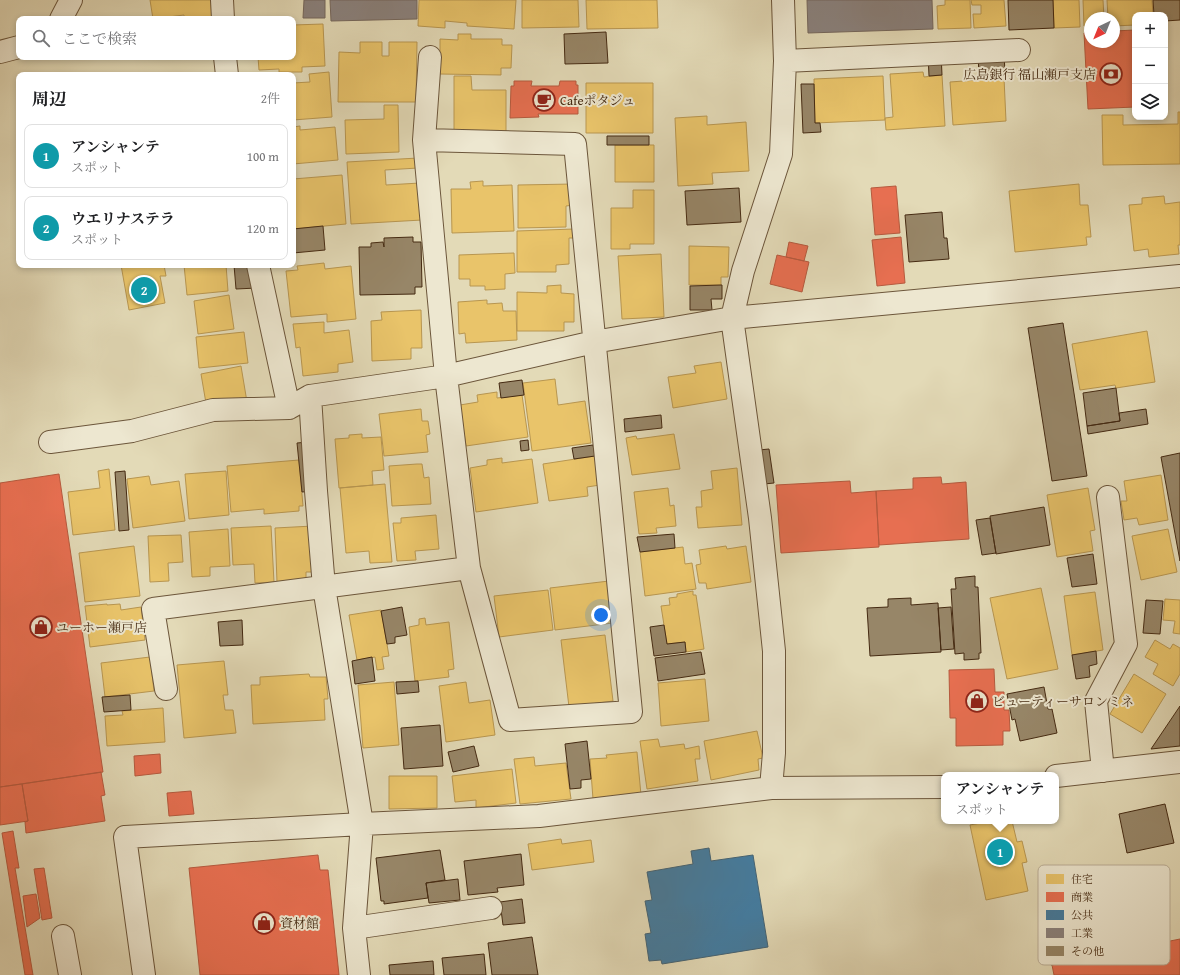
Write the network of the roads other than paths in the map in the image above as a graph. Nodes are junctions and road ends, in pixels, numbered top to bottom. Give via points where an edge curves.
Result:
1 (71, 0) edge
2 (222, 0) edge
3 (783, 0) edge
4 (63, 16) edge
5 (223, 16) edge
6 (16, 48) edge
7 (1019, 50) dead end
8 (0, 52) edge
9 (430, 57) dead end
10 (225, 60) edge
11 (785, 61) junction
12 (227, 72) edge
13 (424, 140) junction
14 (259, 268) edge
15 (1180, 276) edge
16 (732, 318) junction
17 (594, 342) junction
18 (446, 376) junction
19 (310, 396) junction
20 (289, 408) junction
21 (50, 442) dead end
22 (1108, 497) dead end
23 (469, 568) junction
24 (324, 587) junction
25 (166, 689) dead end
26 (1180, 762) edge
27 (1103, 771) junction
28 (1059, 776) edge
29 (941, 787) edge
30 (772, 788) junction
31 (362, 824) junction
32 (491, 908) dead end
33 (354, 928) junction
34 (63, 936) dead end
35 (70, 975) edge
36 (144, 975) edge
37 (359, 975) edge

1 - 4 street
2 - 5 street
3 - 11 street
6 - 8 street
7 - 11 street
9 - 13 street
10 - 12 street
11 - 16 street via 781,154 743,271
13 - 17 street via 575,144
13 - 18 street
14 - 20 street
15 - 16 street
16 - 17 street
16 - 30 street via 760,518 774,651
17 - 18 street
17 - 23 street via 631,712 510,720
18 - 19 street
18 - 23 street
19 - 20 street
19 - 24 street
20 - 21 street via 213,410 132,431
22 - 27 street via 1126,644 1096,701
23 - 24 street
24 - 25 street via 153,609
24 - 31 street
26 - 27 street
27 - 28 street
29 - 30 street
30 - 31 street via 539,816
31 - 33 street
31 - 36 street via 125,837
32 - 33 street
33 - 37 street
34 - 35 street

